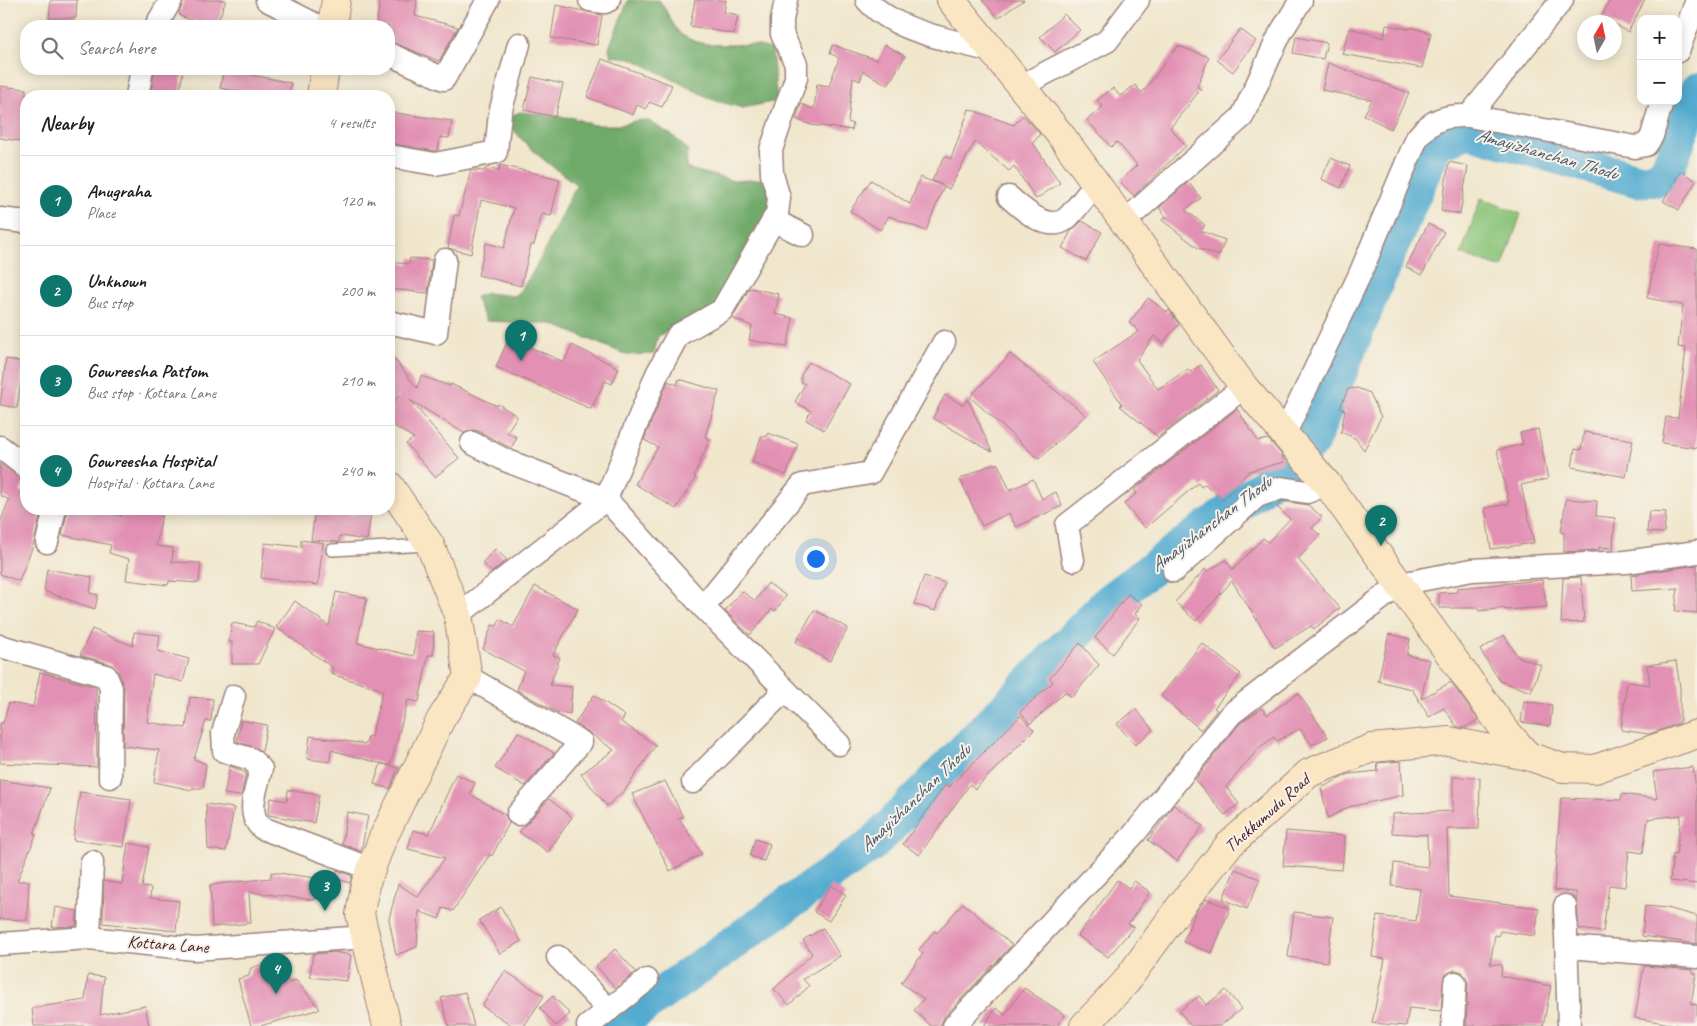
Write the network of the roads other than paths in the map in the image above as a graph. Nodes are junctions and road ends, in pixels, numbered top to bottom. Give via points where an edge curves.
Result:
1 (170, 0) edge
2 (267, 0) edge
3 (336, 0) edge
4 (488, 0) edge
5 (590, 0) edge
6 (609, 0) edge
7 (786, 0) edge
8 (866, 0) edge
9 (951, 0) edge
10 (1138, 0) edge
11 (1302, 0) edge
12 (1562, 0) edge
13 (1697, 0) edge
14 (159, 20) edge
15 (306, 20) edge
16 (333, 20) edge
17 (1682, 40) edge
18 (519, 44) dead end
19 (991, 51) junction
20 (395, 57) edge
21 (141, 75) edge
22 (324, 75) edge
23 (1021, 86) junction
24 (138, 90) edge
25 (322, 90) edge
26 (1661, 105) edge
27 (1469, 116) junction
28 (395, 157) edge
29 (1096, 184) junction
30 (1009, 197) dead end
31 (0, 219) edge
32 (773, 220) junction
33 (20, 221) edge
34 (1124, 222) junction
35 (802, 235) dead end
36 (445, 260) dead end
37 (395, 323) edge
38 (944, 342) dead end
39 (1244, 388) junction
40 (1289, 437) junction
41 (472, 443) dead end
42 (0, 447) edge
43 (20, 462) edge
44 (1327, 484) junction
45 (395, 494) edge
46 (606, 499) junction
47 (54, 515) edge
48 (48, 542) dead end
49 (430, 545) junction
50 (332, 550) dead end
51 (1697, 552) edge
52 (1073, 560) dead end
53 (1174, 571) dead end
54 (1400, 584) junction
55 (703, 607) junction
56 (458, 615) junction
57 (0, 646) edge
58 (468, 677) junction
59 (786, 690) junction
60 (234, 696) dead end
61 (1697, 734) edge
62 (839, 744) dead end
63 (1528, 756) junction
64 (110, 777) dead end
65 (693, 782) dead end
66 (518, 814) dead end
67 (92, 862) dead end
68 (371, 869) junction
69 (1565, 906) dead end
70 (366, 937) junction
71 (89, 938) junction
72 (0, 944) edge
73 (1567, 947) junction
74 (558, 957) dead end
75 (1697, 957) edge
76 (647, 980) dead end
77 (1454, 983) dead end
78 (609, 1010) junction
79 (387, 1026) edge
80 (588, 1026) edge
81 (954, 1026) edge
82 (1084, 1026) edge
83 (1453, 1026) edge
84 (1569, 1026) edge

1 - 14 street
2 - 15 street
3 - 16 main road
4 - 20 street via 444,79
5 - 6 street
7 - 32 street via 782,34 796,71 771,150 772,174 779,198
8 - 19 street via 874,9 907,28
9 - 19 main road
10 - 23 street via 1106,41
11 - 34 street via 1280,34 1242,117
12 - 27 street
13 - 17 street
18 - 28 street via 500,113 496,152 435,164
19 - 23 main road
21 - 24 street
22 - 25 main road
23 - 29 main road
26 - 27 street via 1652,136 1646,145 1635,147
27 - 40 street via 1436,120 1417,138
29 - 30 street via 1064,220 1049,223 1024,212
29 - 34 main road
31 - 33 street
32 - 35 street
32 - 46 street via 722,310 678,335 657,374
34 - 39 main road
36 - 37 street via 436,333
38 - 55 street via 870,473 802,486
39 - 40 main road
39 - 52 street via 1067,525
40 - 44 main road
41 - 46 street via 505,460
42 - 43 street
44 - 53 street via 1307,492 1281,488 1257,496
44 - 54 main road
45 - 49 main road
46 - 55 street
46 - 56 street
47 - 48 street
49 - 50 lane
49 - 56 main road
51 - 54 street via 1626,562 1472,570
54 - 63 main road via 1504,729
54 - 81 street via 1231,714 1134,834
55 - 59 street
56 - 58 main road
57 - 64 street via 106,676 111,688
58 - 66 street via 581,742
58 - 68 main road via 441,719
59 - 62 street
59 - 65 street
60 - 68 street via 223,733 224,750 251,759 261,769 252,813 254,822 262,828
61 - 63 main road, Thekkumudu Road via 1595,769 1563,768
63 - 82 main road, Thekkumudu Road via 1449,741 1372,748 1309,773 1228,846 1125,983
67 - 71 street
68 - 70 main road via 360,914
69 - 73 street
70 - 71 street, Kottara Lane via 195,949
70 - 79 main road
71 - 72 street, Kottara Lane
73 - 75 street
73 - 84 street
74 - 78 street
76 - 78 street
77 - 83 street
78 - 80 street

